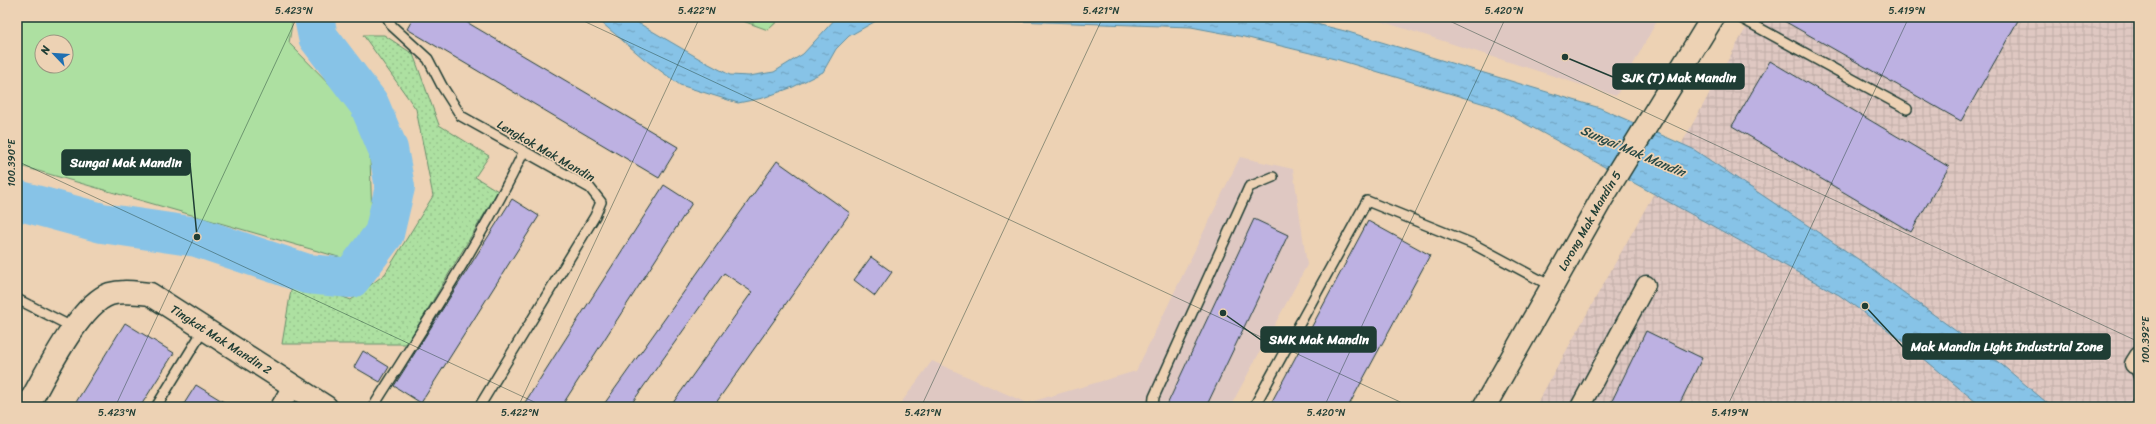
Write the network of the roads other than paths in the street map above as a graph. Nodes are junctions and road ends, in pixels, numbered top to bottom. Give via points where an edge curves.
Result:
1 (387, 17) edge
2 (1713, 17) edge
3 (1739, 17) edge
4 (1907, 109) dead end
5 (524, 151) junction
6 (1272, 177) dead end
7 (1646, 285) dead end
8 (1551, 286) junction
9 (17, 299) edge
10 (74, 328) junction
11 (204, 329) junction
12 (292, 386) junction
13 (27, 407) edge
14 (156, 407) edge
15 (280, 407) edge
16 (326, 407) edge
17 (373, 407) edge
18 (479, 407) edge
19 (1153, 407) edge
20 (1254, 407) edge
21 (1484, 407) edge
22 (1580, 407) edge

1 - 5 lane, Lengkok Mak Mandin via 392,26 428,59 461,116
2 - 8 street, Lorong Mak Mandin 5
3 - 4 lane
5 - 17 lane via 463,265
5 - 18 lane, Lengkok Mak Mandin via 590,188 601,202 595,216
6 - 19 lane via 1249,187 1154,397
7 - 22 street
8 - 20 lane via 1474,244 1367,201
8 - 21 street, Lorong Mak Mandin 5
9 - 10 lane
10 - 11 street, Tingkat Mak Mandin 2 via 88,308 109,294 128,291 150,294
10 - 13 street
11 - 12 street, Tingkat Mak Mandin 2
11 - 14 lane
12 - 15 street
12 - 16 street, Tingkat Mak Mandin 2

